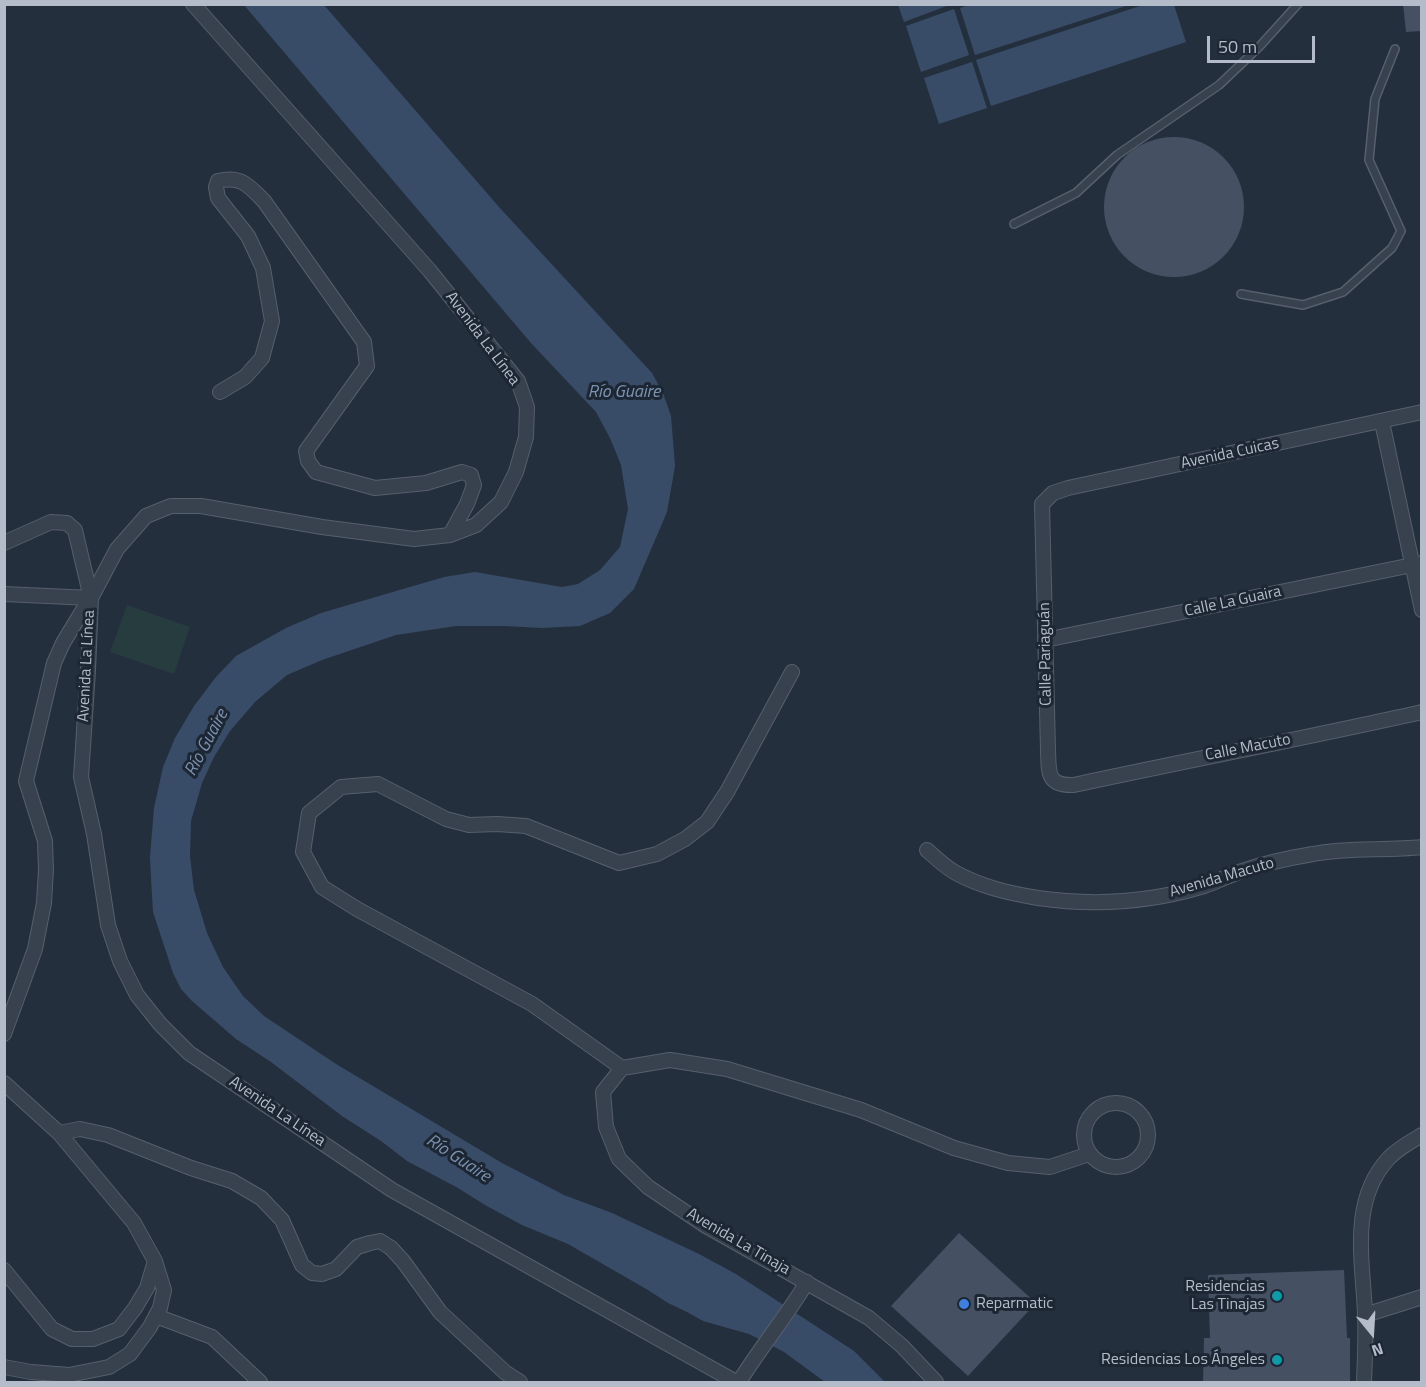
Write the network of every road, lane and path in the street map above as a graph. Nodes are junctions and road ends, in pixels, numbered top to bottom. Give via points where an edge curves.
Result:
1 (193, 4) edge
2 (1298, 4) edge
3 (1395, 49) dead end
4 (1014, 224) dead end
5 (1241, 294) dead end
6 (220, 392) dead end
7 (1422, 412) edge
8 (1382, 422) junction
9 (1042, 504) joint
10 (450, 535) junction
11 (4, 543) edge
12 (1417, 564) edge
13 (4, 594) edge
14 (91, 598) junction
15 (1422, 610) edge
16 (1045, 640) junction
17 (792, 672) dead end
18 (1422, 712) edge
19 (1074, 785) joint
20 (1422, 847) edge
21 (927, 850) dead end
22 (4, 1034) edge
23 (622, 1068) junction
24 (4, 1083) edge
25 (59, 1133) junction
26 (1422, 1135) edge
27 (1089, 1154) junction
28 (155, 1261) junction
29 (4, 1270) edge
30 (807, 1282) junction
31 (1422, 1297) edge
32 (1365, 1315) junction
33 (156, 1316) junction
34 (4, 1367) edge
35 (260, 1383) edge
36 (520, 1383) edge
37 (738, 1383) edge
38 (936, 1383) edge
39 (1364, 1383) edge

1 - 10 street, Avenida La Línea via 430,271 518,381 527,407 526,437 516,472 501,502 476,525
2 - 4 lane via 1220,85 1117,155 1076,193
3 - 5 lane via 1375,99 1369,159 1401,231 1392,248 1343,292 1303,305
6 - 10 street via 245,377 262,358 272,321 262,268 248,236 218,198 218,181 228,178 246,183 264,201 364,342 367,366 306,451 308,460 316,472 375,488 426,483 462,472 471,475 474,484 467,504
7 - 8 street, Avenida Cuicas
8 - 9 street, Avenida Cuicas via 1068,488
8 - 12 street
9 - 16 street, Calle Pariaguán
10 - 14 street, Avenida La Línea via 414,539 201,506 171,506 146,516 117,549
11 - 14 street via 51,522 67,524 75,530
12 - 15 street
12 - 16 street, Calle La Guaira
13 - 14 street
14 - 22 street via 54,663 27,781 45,841 44,903 35,949
14 - 37 street, Avenida La Línea via 81,777 108,925 137,995 160,1024 189,1053 392,1190
16 - 19 street, Calle Pariaguán via 1049,772 1054,781
17 - 23 street via 707,822 657,854 619,863 526,826 469,825 446,819 378,784 341,787 309,813 303,852 322,887 532,1004
18 - 19 street, Calle Macuto
20 - 21 street, Avenida Macuto via 1316,853 1244,870 1204,886 1101,903 1067,902 987,887 953,872
23 - 27 street via 670,1060 727,1069 861,1110 954,1148 1008,1163 1050,1167
23 - 30 street, Avenida La Tinaja via 603,1092 606,1127 620,1159 648,1186 706,1226
24 - 25 street
25 - 28 street via 134,1223
25 - 36 street via 80,1129 108,1135 232,1180 261,1198 282,1220 302,1265 312,1273 336,1269 357,1247 380,1241 403,1261 440,1312
26 - 32 street via 1388,1159 1365,1203 1361,1218
27 - 27 street via 1106,1167 1126,1167 1143,1155 1150,1136 1144,1116 1127,1104 1107,1104 1090,1116 1083,1135
28 - 29 street via 147,1288 135,1308 118,1329 93,1339 72,1340 52,1329
28 - 33 street via 164,1290
30 - 37 street
30 - 38 street, Avenida La Tinaja via 869,1318
31 - 32 street
32 - 39 street
33 - 34 street via 130,1354 109,1367 69,1374
33 - 35 street via 212,1337

